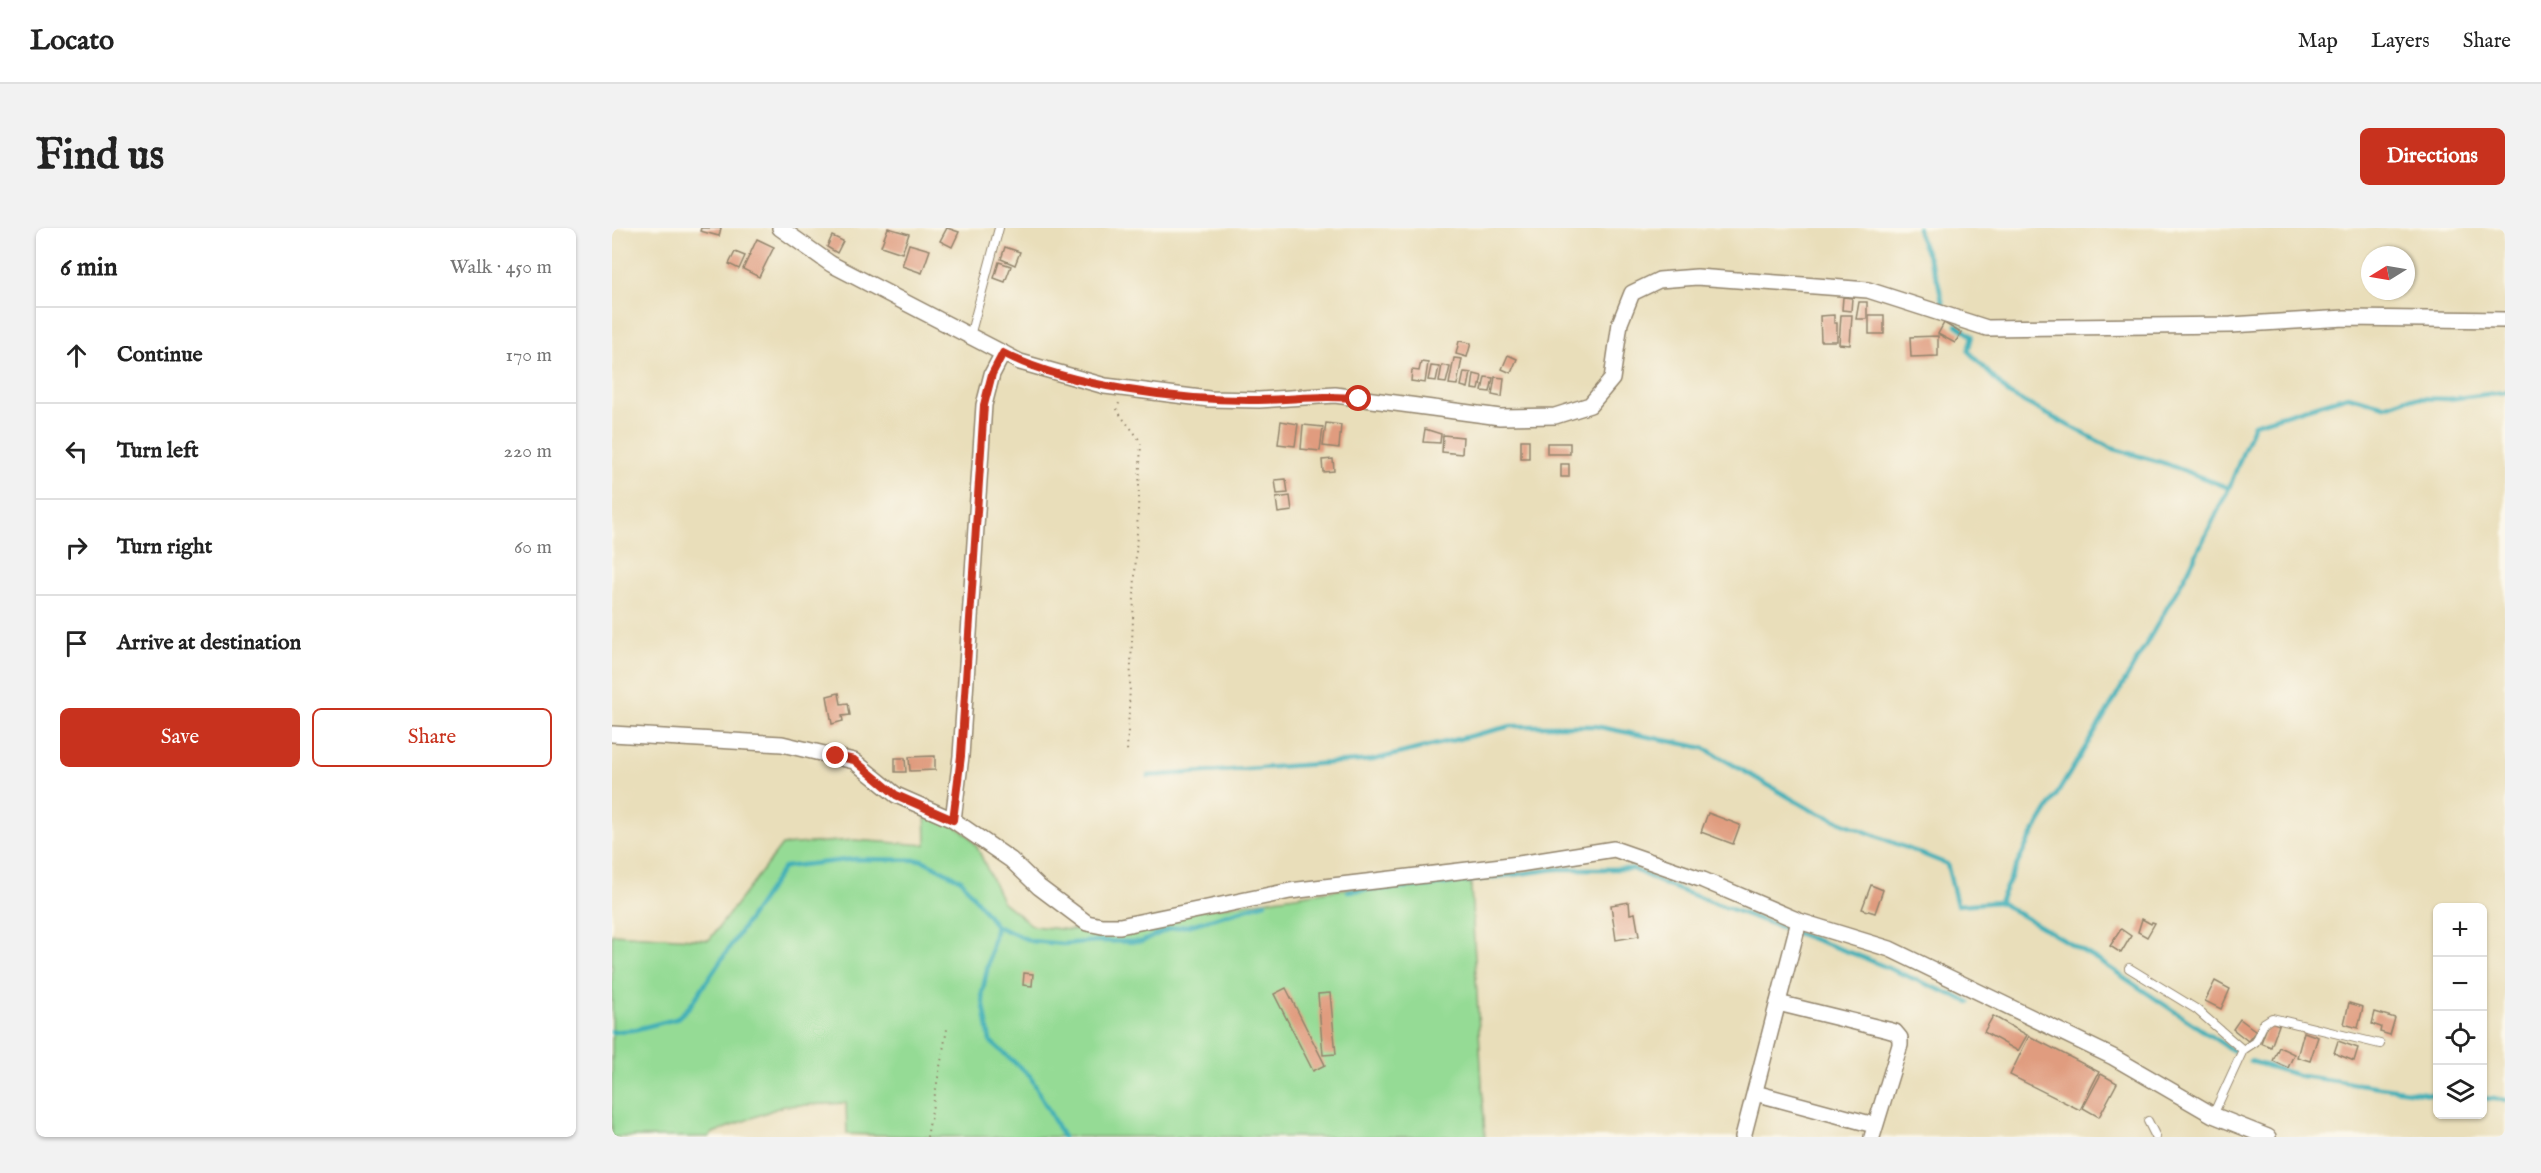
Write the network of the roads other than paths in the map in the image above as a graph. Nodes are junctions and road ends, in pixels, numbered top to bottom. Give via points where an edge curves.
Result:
1 (780, 228) edge
2 (999, 228) edge
3 (2505, 320) edge
4 (970, 336) junction
5 (1003, 353) junction
6 (612, 734) edge
7 (953, 820) junction
8 (1798, 922) junction
9 (2129, 968) dead end
10 (1778, 1002) junction
11 (2380, 1044) dead end
12 (2243, 1050) junction
13 (1755, 1093) junction
14 (2212, 1115) junction
15 (2148, 1121) dead end
16 (1873, 1131) edge
17 (1743, 1137) edge
18 (2156, 1137) edge
19 (2268, 1137) edge

1 - 4 street via 831,264
2 - 4 lane
3 - 5 street via 2345,318 2231,325 1987,328 1868,290 1697,277 1659,279 1632,293 1620,323 1612,379 1590,405 1555,416 1500,417 1335,395 1219,399 1130,389 1105,386 1020,362
4 - 5 street
5 - 7 street via 992,374 984,405 961,756
6 - 7 street via 782,744 854,760 896,795
7 - 8 street via 1011,860 1087,923 1102,926 1120,926 1290,891 1614,849 1703,880
8 - 10 street
8 - 14 street via 1890,949 2113,1057
9 - 12 lane via 2196,1009
10 - 13 street
10 - 16 street via 1895,1032 1900,1038
11 - 12 lane via 2272,1018 2264,1023 2255,1042
12 - 14 lane
13 - 16 street
13 - 17 street
14 - 19 street
15 - 18 lane

